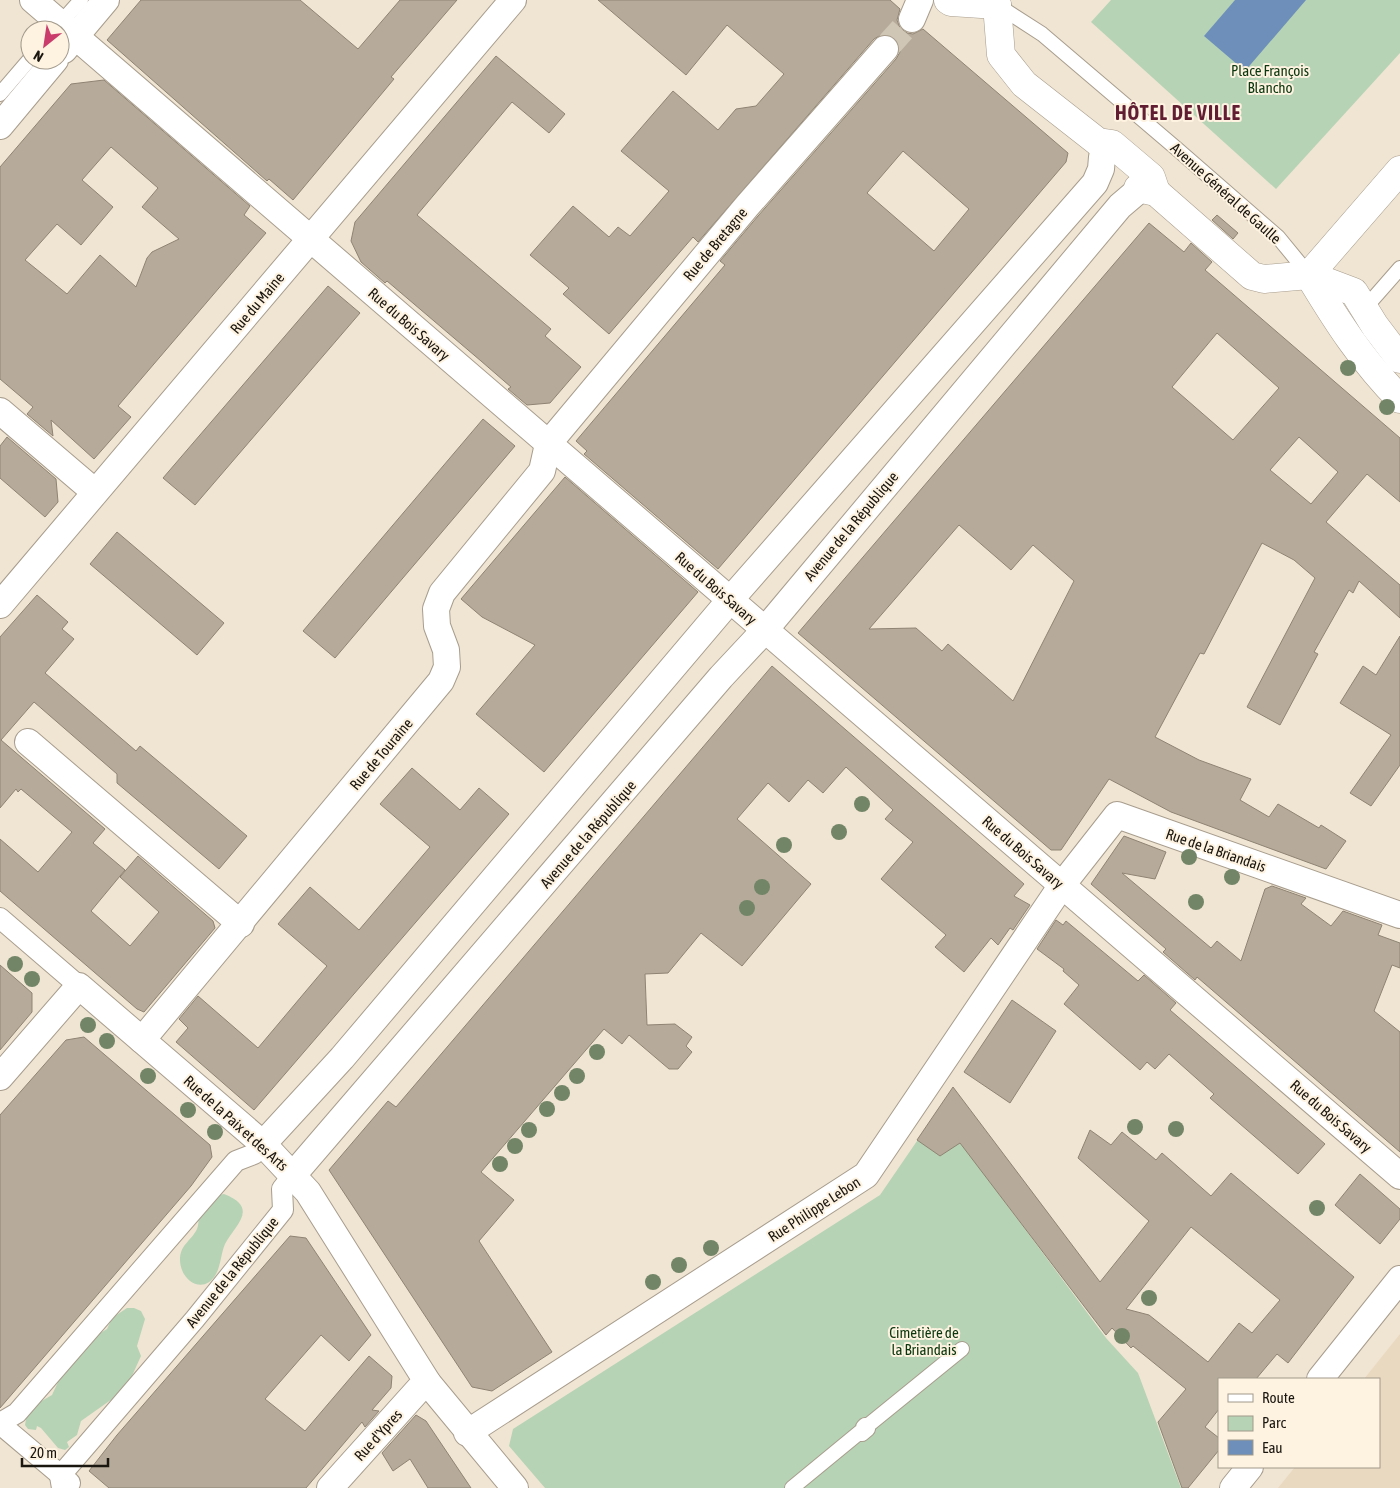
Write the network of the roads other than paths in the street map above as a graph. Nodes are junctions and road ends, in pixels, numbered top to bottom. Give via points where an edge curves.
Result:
1 (33, 0) edge
2 (80, 0) edge
3 (106, 0) edge
4 (513, 0) edge
5 (948, 0) edge
6 (994, 1) edge
7 (49, 20) edge
8 (70, 20) edge
9 (70, 29) edge
10 (70, 43) edge
11 (885, 49) tunnel mouth
12 (20, 70) edge
13 (47, 70) edge
14 (0, 94) edge
15 (0, 126) edge
16 (1100, 150) junction
17 (1400, 170) edge
18 (1148, 191) junction
19 (311, 239) junction
20 (1400, 268) edge
21 (1309, 275) junction
22 (1365, 308) junction
23 (1400, 359) edge
24 (1400, 380) edge
25 (1400, 399) edge
26 (0, 411) edge
27 (548, 444) junction
28 (95, 492) junction
29 (730, 600) junction
30 (0, 605) edge
31 (764, 630) junction
32 (28, 742) dead end
33 (1062, 885) junction
34 (1400, 915) edge
35 (0, 918) edge
36 (241, 924) junction
37 (79, 986) junction
38 (142, 1040) junction
39 (0, 1077) edge
40 (262, 1144) junction
41 (293, 1175) junction
42 (1400, 1176) edge
43 (1400, 1279) edge
44 (962, 1349) dead end
45 (1321, 1378) edge
46 (428, 1383) junction
47 (0, 1424) edge
48 (467, 1432) junction
49 (1249, 1468) edge
50 (66, 1484) edge
51 (330, 1488) edge
52 (515, 1488) edge
53 (792, 1488) edge
54 (1233, 1488) edge

1 - 7 street, Rue du Bois Savary
2 - 8 lane
3 - 9 street
4 - 19 street, Rue du Maine
5 - 6 main road, Avenue Général de Gaulle
6 - 16 main road via 1001,55 1024,84
6 - 21 lane, Avenue Général de Gaulle via 1042,34 1178,149 1278,237
10 - 19 street, Rue du Bois Savary
11 - 27 street, Rue de Bretagne via 746,206
12 - 14 lane
13 - 15 street
16 - 18 main road via 1112,144 1151,177
16 - 29 street via 1102,169 1095,183
17 - 21 main road
18 - 21 main road via 1252,276 1264,279
18 - 31 street, Avenue de la République via 1120,206
19 - 27 street, Rue du Bois Savary
19 - 28 street, Rue du Maine
20 - 22 lane
21 - 22 main road via 1354,292
21 - 24 lane, Avenue Général de Gaulle via 1343,306
21 - 25 main road via 1351,343
22 - 23 main road via 1374,326
26 - 28 street
27 - 29 street, Rue du Bois Savary
27 - 36 street, Rue de Touraine via 542,471 442,593 436,609 437,626 446,650 447,667 442,681
28 - 30 street, Rue du Maine
29 - 31 street, Rue du Bois Savary
29 - 40 street via 342,1058
31 - 33 street, Rue du Bois Savary
31 - 41 street, Avenue de la République via 720,677
32 - 36 street
33 - 34 street, Rue de la Briandais via 1116,815
33 - 42 street, Rue du Bois Savary
33 - 48 street, Rue Philippe Lebon via 866,1176
35 - 37 street, Rue de la Paix et des Arts
36 - 38 street, Rue de Touraine
37 - 38 street, Rue de la Paix et des Arts
37 - 39 street
38 - 40 street, Rue de la Paix et des Arts
40 - 41 street, Rue de la Paix et des Arts
40 - 47 street via 254,1154 236,1161 17,1413
41 - 46 street, Rue de la Paix et des Arts via 310,1196
41 - 50 street, Avenue de la République via 282,1189 283,1210
43 - 45 street
44 - 53 lane
46 - 48 street, Rue de la Paix et des Arts
46 - 51 street, Rue d'Ypres
47 - 50 street
48 - 52 street, Rue de la Paix et des Arts
49 - 54 street

